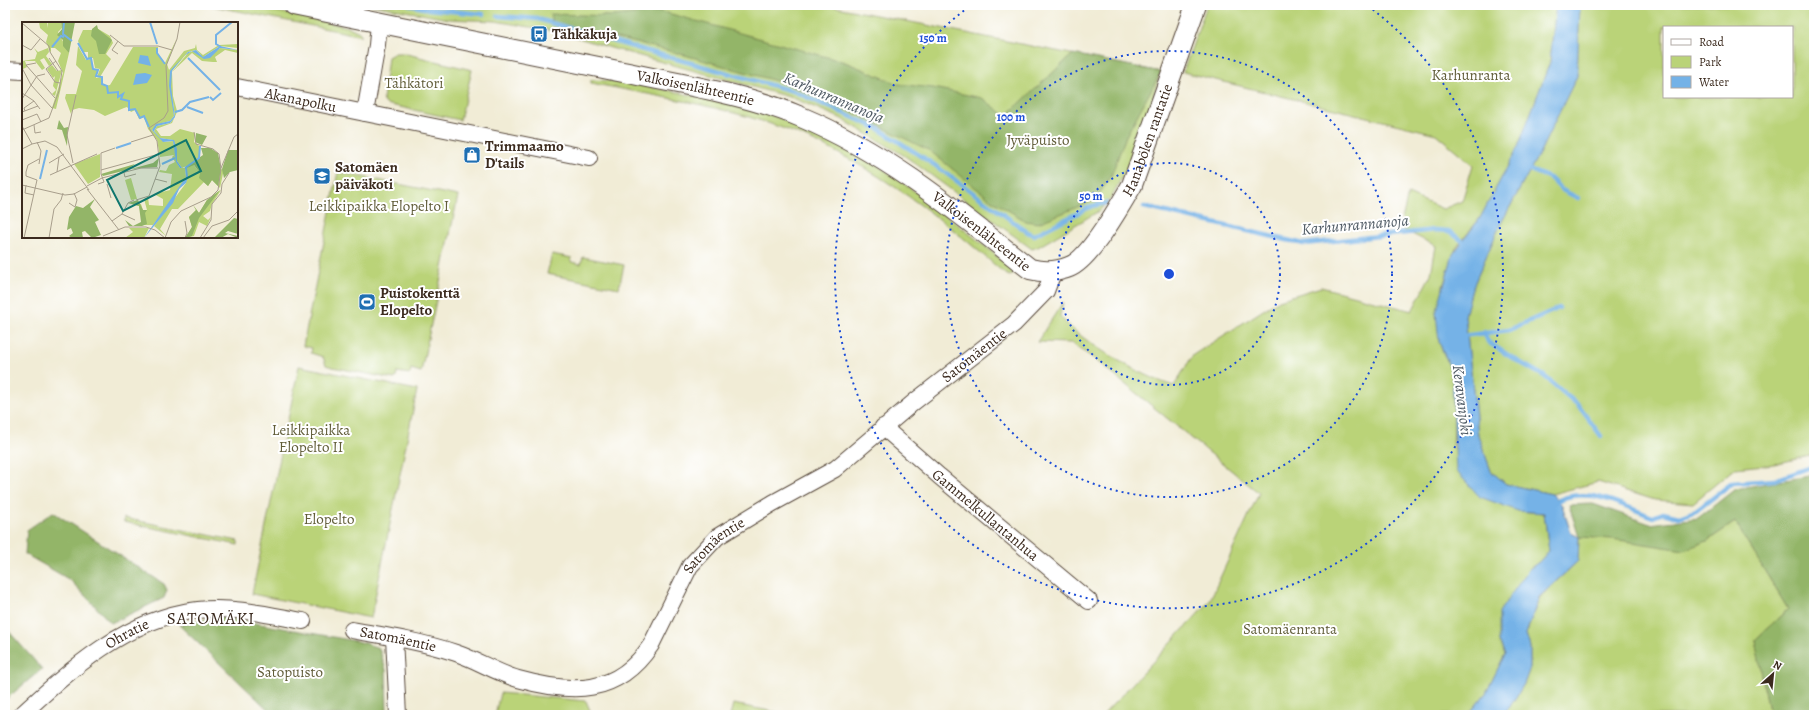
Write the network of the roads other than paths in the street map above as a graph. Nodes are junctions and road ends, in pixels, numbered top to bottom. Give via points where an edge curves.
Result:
1 (293, 5) edge
2 (1196, 5) edge
3 (379, 23) junction
4 (5, 70) edge
5 (22, 71) edge
6 (238, 87) edge
7 (365, 113) junction
8 (589, 158) dead end
9 (1054, 270) junction
10 (883, 427) junction
11 (1089, 601) dead end
12 (303, 621) dead end
13 (352, 630) dead end
14 (394, 638) junction
15 (21, 715) edge
16 (398, 715) edge

1 - 3 street, Valkoisenlähteentie
2 - 9 street, Hanabölen rantatie via 1132,185 1095,244 1070,267
3 - 7 street
3 - 9 street, Valkoisenlähteentie via 731,94 800,116 853,142 902,171 1030,269
4 - 5 street
6 - 7 street, Akanapolku
7 - 8 street
9 - 10 street, Satomäentie via 1046,291 1014,324
10 - 11 street, Gammelkullantanhua
10 - 14 street, Satomäentie via 835,469 717,537 690,566 644,656 623,674 600,686 588,689 560,687 518,679 453,652
12 - 15 street, Ohratie via 252,611 198,610 169,616 130,631 104,646 81,662
13 - 14 street, Satomäentie
14 - 16 street

